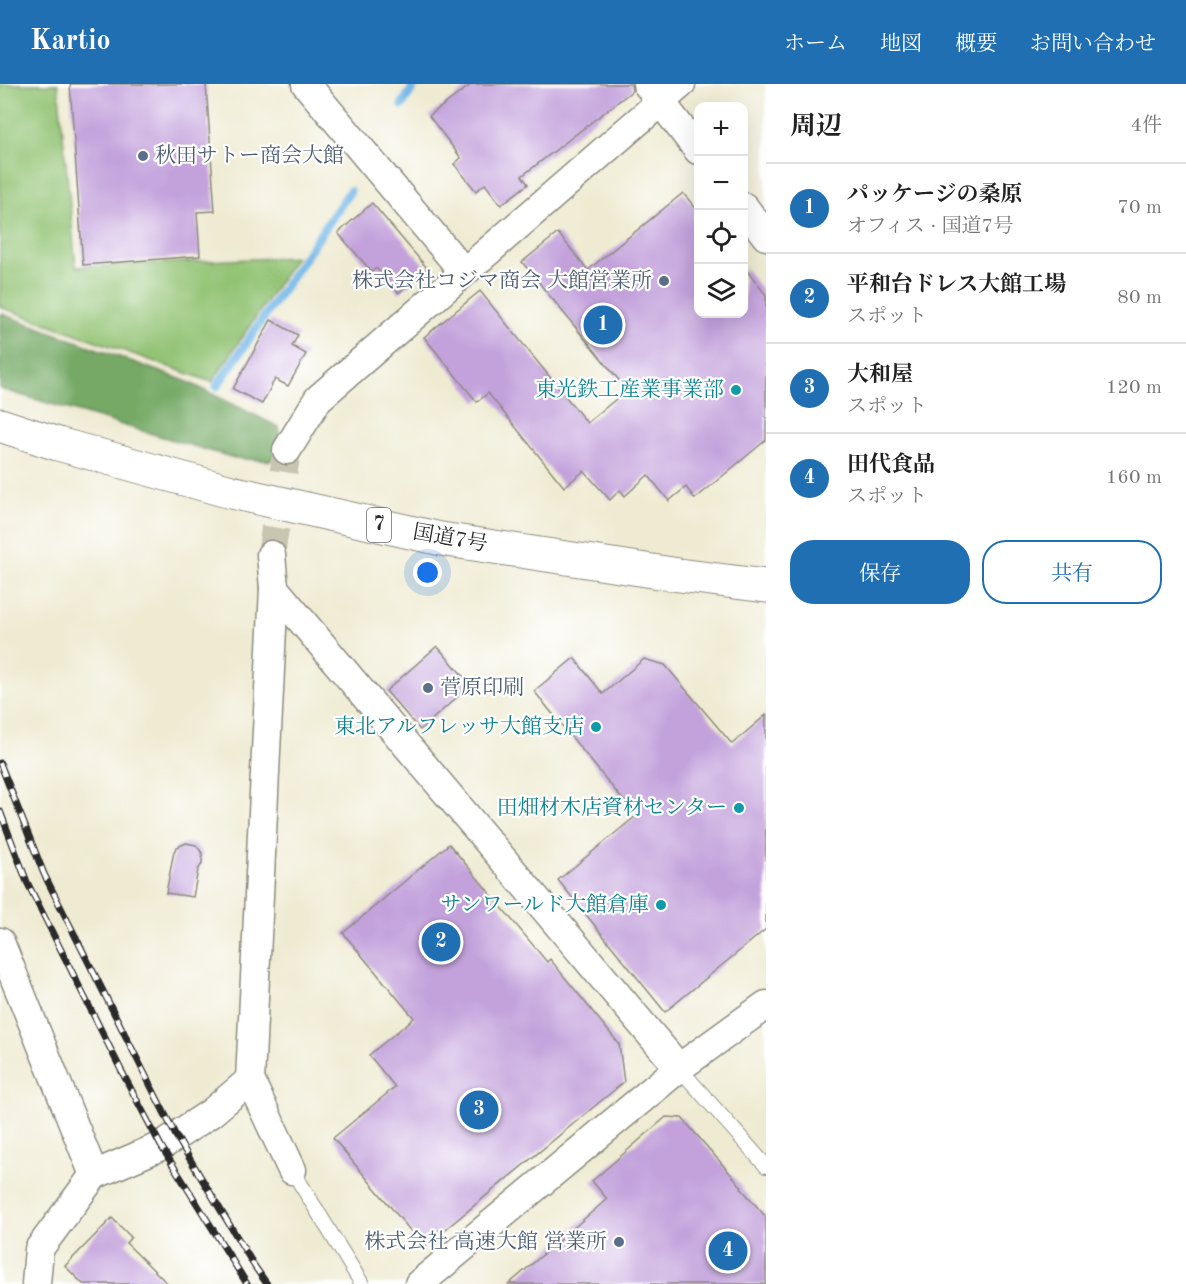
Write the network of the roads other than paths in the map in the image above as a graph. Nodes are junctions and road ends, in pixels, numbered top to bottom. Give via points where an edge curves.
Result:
1 (306, 84) edge
2 (663, 90) edge
3 (694, 142) edge
4 (746, 210) edge
5 (766, 236) edge
6 (464, 272) junction
7 (0, 425) edge
8 (287, 450) tunnel mouth
9 (271, 555) tunnel mouth
10 (766, 586) edge
11 (274, 588) junction
12 (0, 942) edge
13 (766, 1005) edge
14 (679, 1068) junction
15 (250, 1080) junction
16 (766, 1166) edge
17 (291, 1170) joint
18 (94, 1175) junction
19 (36, 1284) edge
20 (362, 1284) edge
21 (419, 1284) edge

1 - 6 street
2 - 3 street
2 - 6 street
4 - 5 street
6 - 8 street via 318,399
7 - 10 highway, 国道7号 / 7 via 231,492 441,539
9 - 11 street
11 - 14 street
11 - 15 street
12 - 18 street
13 - 14 street
14 - 16 lane
14 - 21 street
15 - 17 street
15 - 18 street via 211,1113 161,1146
17 - 20 lane
18 - 19 street via 39,1250

